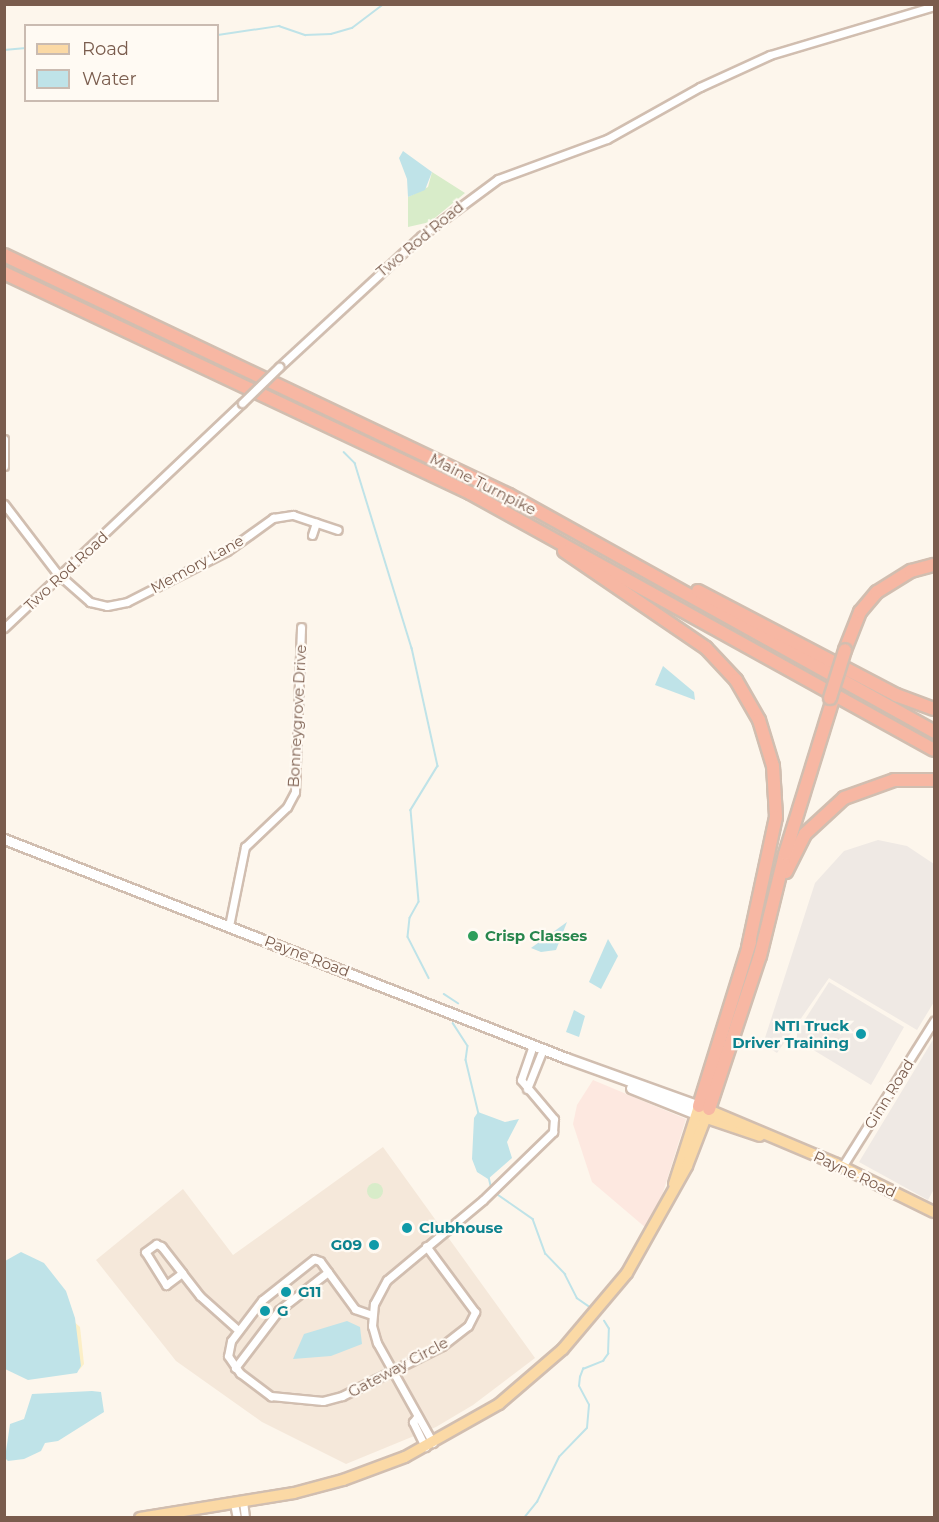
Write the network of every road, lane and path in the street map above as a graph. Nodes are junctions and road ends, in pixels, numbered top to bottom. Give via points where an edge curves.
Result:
1 (934, 6) edge
2 (4, 255) edge
3 (4, 273) edge
4 (4, 439) edge
5 (4, 466) edge
6 (4, 504) edge
7 (506, 512) junction
8 (316, 523) junction
9 (338, 530) dead end
10 (312, 535) dead end
11 (637, 566) junction
12 (934, 566) edge
13 (60, 576) junction
14 (301, 627) dead end
15 (4, 628) edge
16 (831, 698) junction
17 (934, 709) edge
18 (934, 732) edge
19 (934, 750) edge
20 (934, 780) edge
21 (4, 839) edge
22 (229, 926) junction
23 (748, 948) junction
24 (760, 956) junction
25 (934, 1022) edge
26 (538, 1047) junction
27 (702, 1112) junction
28 (842, 1167) junction
29 (934, 1212) edge
30 (426, 1246) junction
31 (328, 1272) junction
32 (182, 1273) junction
33 (372, 1315) junction
34 (238, 1330) junction
35 (235, 1368) junction
36 (392, 1371) junction
37 (429, 1445) junction
38 (238, 1502) junction
39 (140, 1518) edge
40 (237, 1518) edge
41 (245, 1518) edge

1 - 13 street, Two Rod Road, bridge via 770,55 700,87 611,137 498,179 404,251
2 - 11 highway, Maine Turnpike via 436,459
3 - 7 highway, Maine Turnpike
4 - 5 street
6 - 13 street, Memory Lane
7 - 19 highway, Maine Turnpike
7 - 23 highway via 697,641 722,663 748,699 771,754 776,805
8 - 9 street, Memory Lane
8 - 10 street
8 - 13 street, Memory Lane via 293,515 273,518 230,549 117,605 90,602
11 - 17 highway via 654,568 896,695
11 - 18 highway, Maine Turnpike
12 - 16 highway, bridge via 908,574 880,592 863,613
13 - 15 street, Two Rod Road
14 - 22 street, Bonneygrove Drive via 295,792 286,807 245,847
16 - 23 highway
16 - 24 highway via 784,854
20 - 24 highway via 907,778 867,786 818,819 792,857
21 - 22 main road, Payne Road
22 - 26 main road, Payne Road
23 - 27 highway
24 - 27 highway
25 - 28 street, Ginn Road
26 - 27 main road, Payne Road
26 - 30 street via 527,1089 554,1119 553,1132 483,1200
27 - 28 main road, Payne Road
27 - 37 main road via 674,1175 674,1187 636,1260 580,1332 508,1397
28 - 29 main road, Payne Road
30 - 33 street via 384,1284
30 - 36 street, Gateway Circle via 472,1306 475,1317 442,1346
31 - 33 street via 355,1309
31 - 34 street via 319,1260 308,1262 267,1294
31 - 35 street via 279,1310
32 - 32 street via 159,1245 145,1252 166,1284
32 - 34 street via 202,1299
33 - 36 street via 375,1336
34 - 35 street via 228,1347
35 - 36 street, Gateway Circle via 274,1397 318,1401 337,1398
36 - 37 street
37 - 38 main road via 343,1480
38 - 39 main road
38 - 40 street
38 - 41 street

